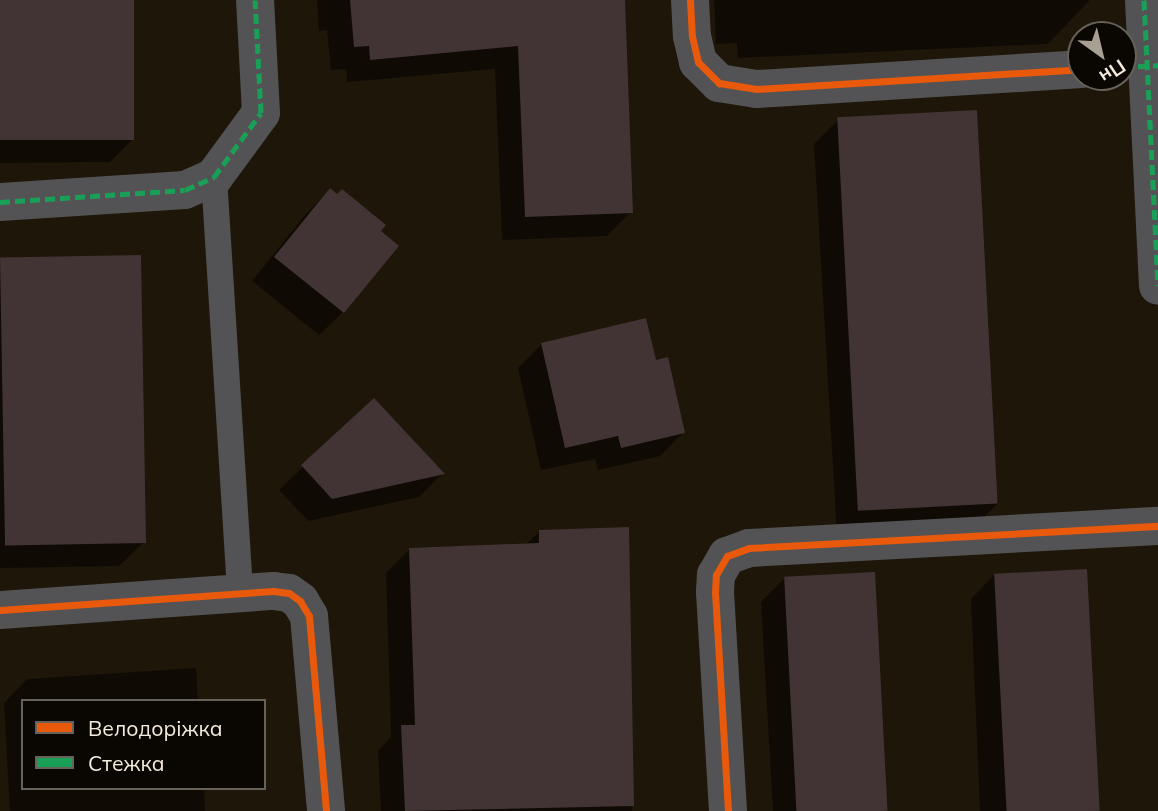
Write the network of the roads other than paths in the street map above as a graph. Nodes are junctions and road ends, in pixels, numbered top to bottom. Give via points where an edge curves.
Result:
1 (255, 0) edge
2 (690, 0) edge
3 (1144, 0) edge
4 (1143, 65) edge
5 (1067, 70) edge
6 (214, 177) junction
7 (0, 202) edge
8 (1158, 286) edge
9 (1158, 526) edge
10 (240, 593) junction
11 (0, 610) edge
12 (326, 811) edge
13 (728, 811) edge

1 - 6 street via 261,113
2 - 5 street via 698,62 719,83 757,89
3 - 4 street
4 - 8 street
6 - 7 street via 185,190
6 - 10 lane
9 - 13 street via 749,548 727,556 716,575 715,592
10 - 11 street
10 - 12 street via 289,593 309,616

